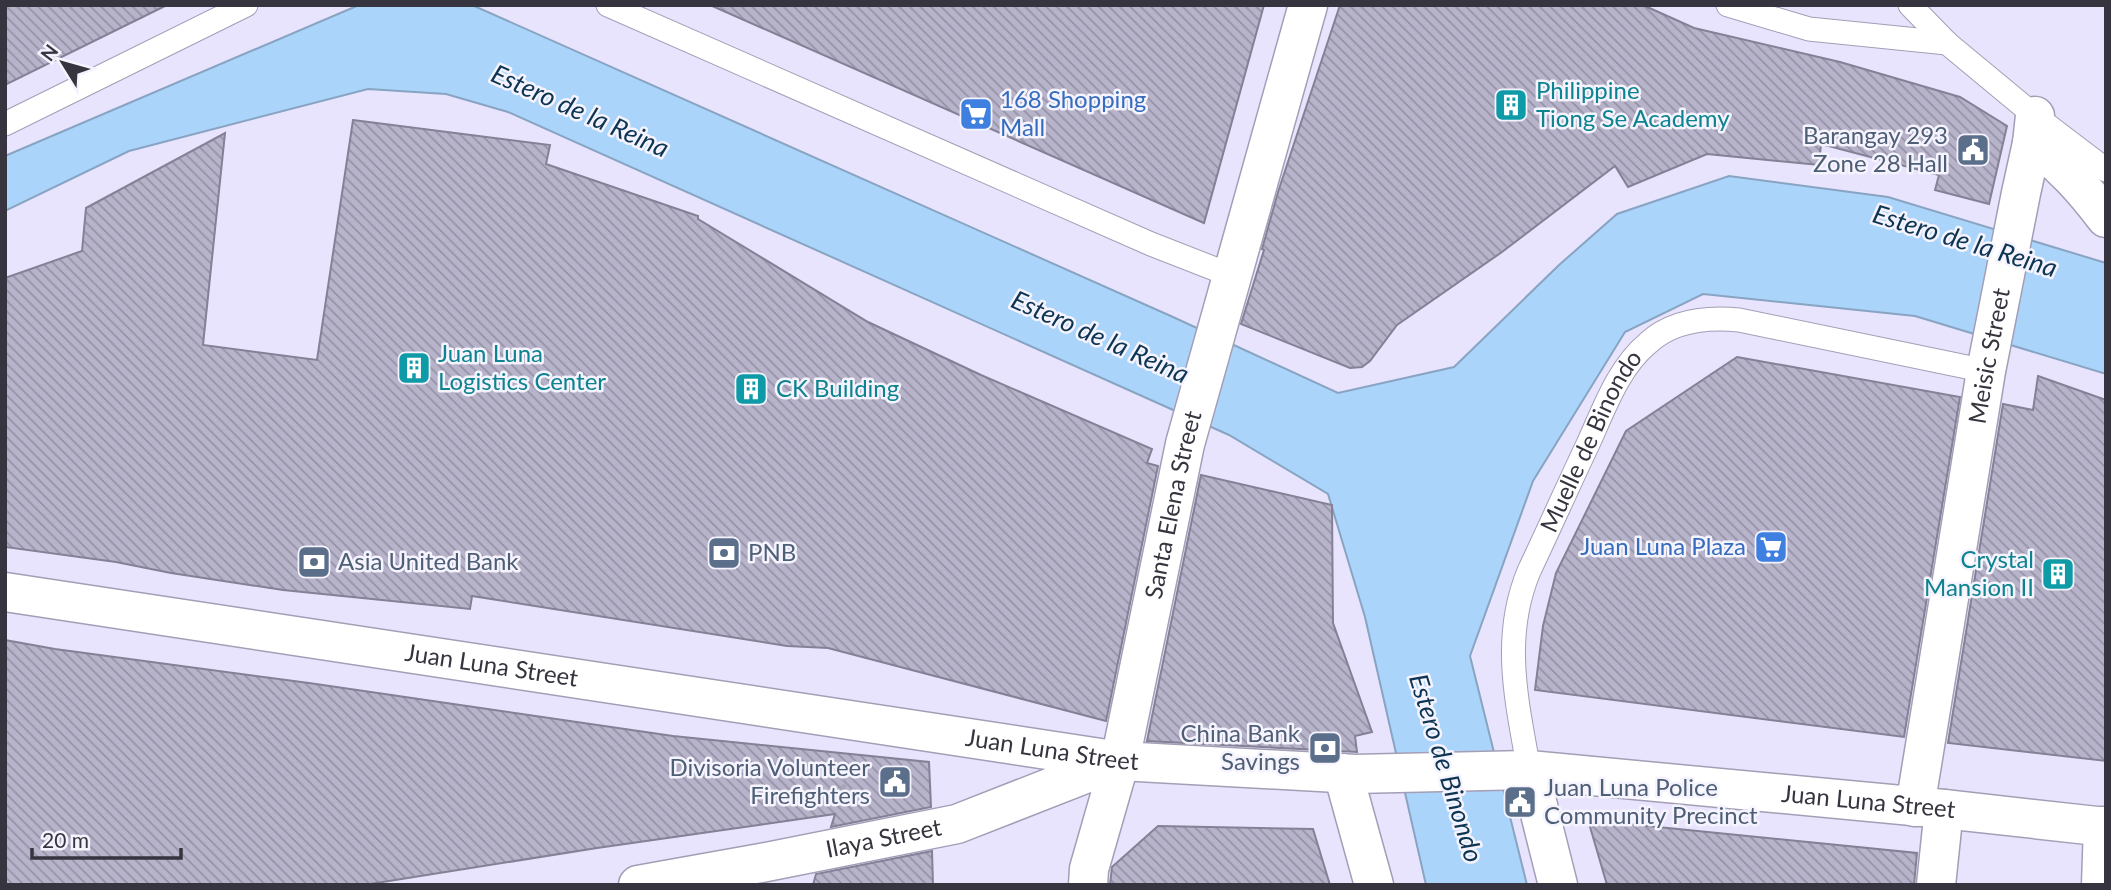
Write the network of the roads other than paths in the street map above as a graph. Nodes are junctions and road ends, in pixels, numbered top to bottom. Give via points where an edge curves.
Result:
1 (246, 5) edge
2 (608, 5) edge
3 (1308, 5) edge
4 (1728, 5) edge
5 (1910, 5) edge
6 (1947, 43) junction
7 (5, 124) edge
8 (2034, 130) junction
9 (2106, 170) edge
10 (2106, 218) edge
11 (1228, 294) junction
12 (1989, 358) junction
13 (5, 592) edge
14 (1120, 761) junction
15 (1520, 771) junction
16 (1349, 774) junction
17 (1930, 808) junction
18 (2104, 827) edge
19 (760, 874) edge
20 (638, 885) edge
21 (1088, 885) edge
22 (1374, 885) edge
23 (1558, 885) edge
24 (1936, 885) edge
25 (2101, 885) edge

1 - 7 lane
2 - 11 lane via 1138,238
3 - 11 street, Santa Elena Street
4 - 6 lane via 1809,29
5 - 6 lane
6 - 8 lane
8 - 9 lane
8 - 10 street
8 - 12 street, Meisic Street
11 - 14 street, Santa Elena Street via 1185,444
12 - 15 lane, Muelle de Binondo via 1728,319 1695,320 1648,342 1619,378 1518,602 1512,654
12 - 17 street, Meisic Street
13 - 14 street, Juan Luna Street
14 - 16 street, Juan Luna Street
14 - 19 street, Ilaya Street via 957,824 843,846
14 - 21 street, Santa Elena Street
15 - 16 street, Juan Luna Street
15 - 17 street, Juan Luna Street
15 - 23 street, Muelle de Binondo
16 - 22 street
17 - 18 street, Juan Luna Street
17 - 24 street, Meisic Street
18 - 25 street
19 - 20 street, Ilaya Street

